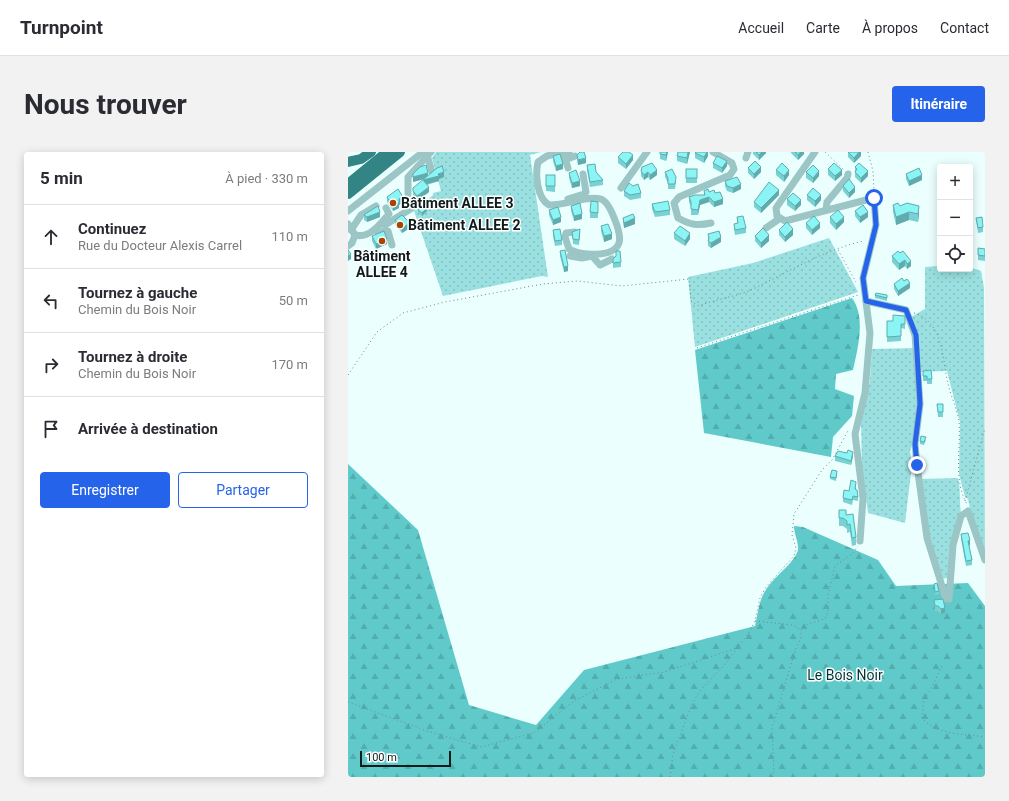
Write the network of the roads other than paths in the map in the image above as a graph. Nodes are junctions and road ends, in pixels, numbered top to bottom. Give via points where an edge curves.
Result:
1 (371, 152) edge
2 (387, 152) edge
3 (400, 152) edge
4 (563, 152) edge
5 (647, 152) edge
6 (713, 152) edge
7 (815, 152) edge
8 (426, 156) edge
9 (348, 162) edge
10 (568, 168) dead end
11 (432, 172) edge
12 (582, 174) dead end
13 (848, 174) road end
14 (348, 184) edge
15 (621, 188) dead end
16 (348, 194) edge
17 (408, 194) dead end
18 (565, 204) junction
19 (376, 206) edge
20 (386, 208) dead end
21 (412, 208) dead end
22 (826, 210) junction
23 (348, 211) edge
24 (779, 219) junction
25 (384, 223) junction
26 (712, 223) dead end
27 (766, 228) dead end
28 (352, 230) edge
29 (377, 231) junction
30 (574, 232) edge
31 (350, 244) edge
32 (392, 245) dead end
33 (570, 256) dead end
34 (592, 256) junction
35 (612, 259) edge
36 (866, 301) junction
37 (860, 541) road end
38 (985, 560) edge

1 - 9 highway via 361,159
2 - 14 highway
3 - 16 highway
4 - 10 street
4 - 18 street via 547,156 538,162 542,180 540,196 549,205
5 - 15 street
6 - 26 street via 732,163 733,172 679,196 674,203 678,218 691,225
7 - 24 street via 776,208 775,212
8 - 11 street
8 - 17 street via 408,177
8 - 23 street
12 - 18 street via 586,192 570,198
13 - 22 street via 827,202
18 - 34 street via 598,199 607,204 620,236 619,244 613,250
19 - 28 street via 361,215
20 - 25 street via 389,214
21 - 25 street
22 - 24 street via 785,220
22 - 36 street via 874,198 876,225 863,278
24 - 27 street
25 - 29 street
28 - 29 street via 360,236
28 - 31 street
29 - 32 street via 388,231
30 - 34 street via 565,235 567,246 571,251
33 - 34 street
34 - 35 street via 600,265
36 - 37 street via 870,333 865,393 855,434 863,498
36 - 38 street via 906,310 916,335 920,404 915,444 927,538 946,599 949,599 953,546 961,516 968,511

